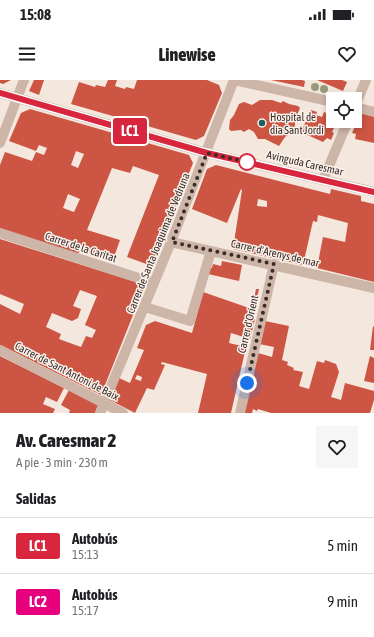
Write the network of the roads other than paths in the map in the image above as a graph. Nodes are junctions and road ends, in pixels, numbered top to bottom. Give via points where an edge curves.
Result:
1 (24, 80) edge
2 (234, 80) edge
3 (366, 80) edge
4 (361, 92) edge
5 (0, 93) edge
6 (17, 97) junction
7 (326, 100) edge
8 (362, 108) edge
9 (374, 112) edge
10 (345, 128) edge
11 (0, 143) edge
12 (207, 153) junction
13 (323, 180) junction
14 (374, 192) edge
15 (0, 233) edge
16 (172, 242) junction
17 (211, 251) junction
18 (274, 264) junction
19 (154, 283) junction
20 (374, 288) edge
21 (145, 307) junction
22 (0, 350) edge
23 (104, 403) junction
24 (100, 413) edge
25 (124, 413) edge
26 (240, 413) edge

1 - 6 street
2 - 7 street
2 - 12 street, Carrer de Santa Joaquima de Vedruna
3 - 4 street
5 - 6 street, Avinguda Caresmar
6 - 11 street
6 - 12 street, Avinguda Caresmar
8 - 9 street
10 - 13 street
12 - 13 street, Avinguda Caresmar
12 - 16 street, Carrer de Santa Joaquima de Vedruna
13 - 14 street, Avinguda Caresmar
15 - 19 street, Carrer de la Caritat
16 - 17 street, Carrer d'Arenys de mar
16 - 19 street, Carrer de Santa Joaquima de Vedruna
17 - 18 street, Carrer d'Arenys de mar
17 - 21 street via 190,321
18 - 20 street, Carrer d'Arenys de mar
18 - 26 street, Carrer d'Orient
19 - 21 street, Carrer de Santa Joaquima de Vedruna
21 - 23 street, Carrer de Santa Joaquima de Vedruna
22 - 23 street, Carrer de Sant Antoni de Baix
23 - 24 street, Carrer de Santa Joaquima de Vedruna
23 - 25 street, Carrer de Sant Antoni de Baix

